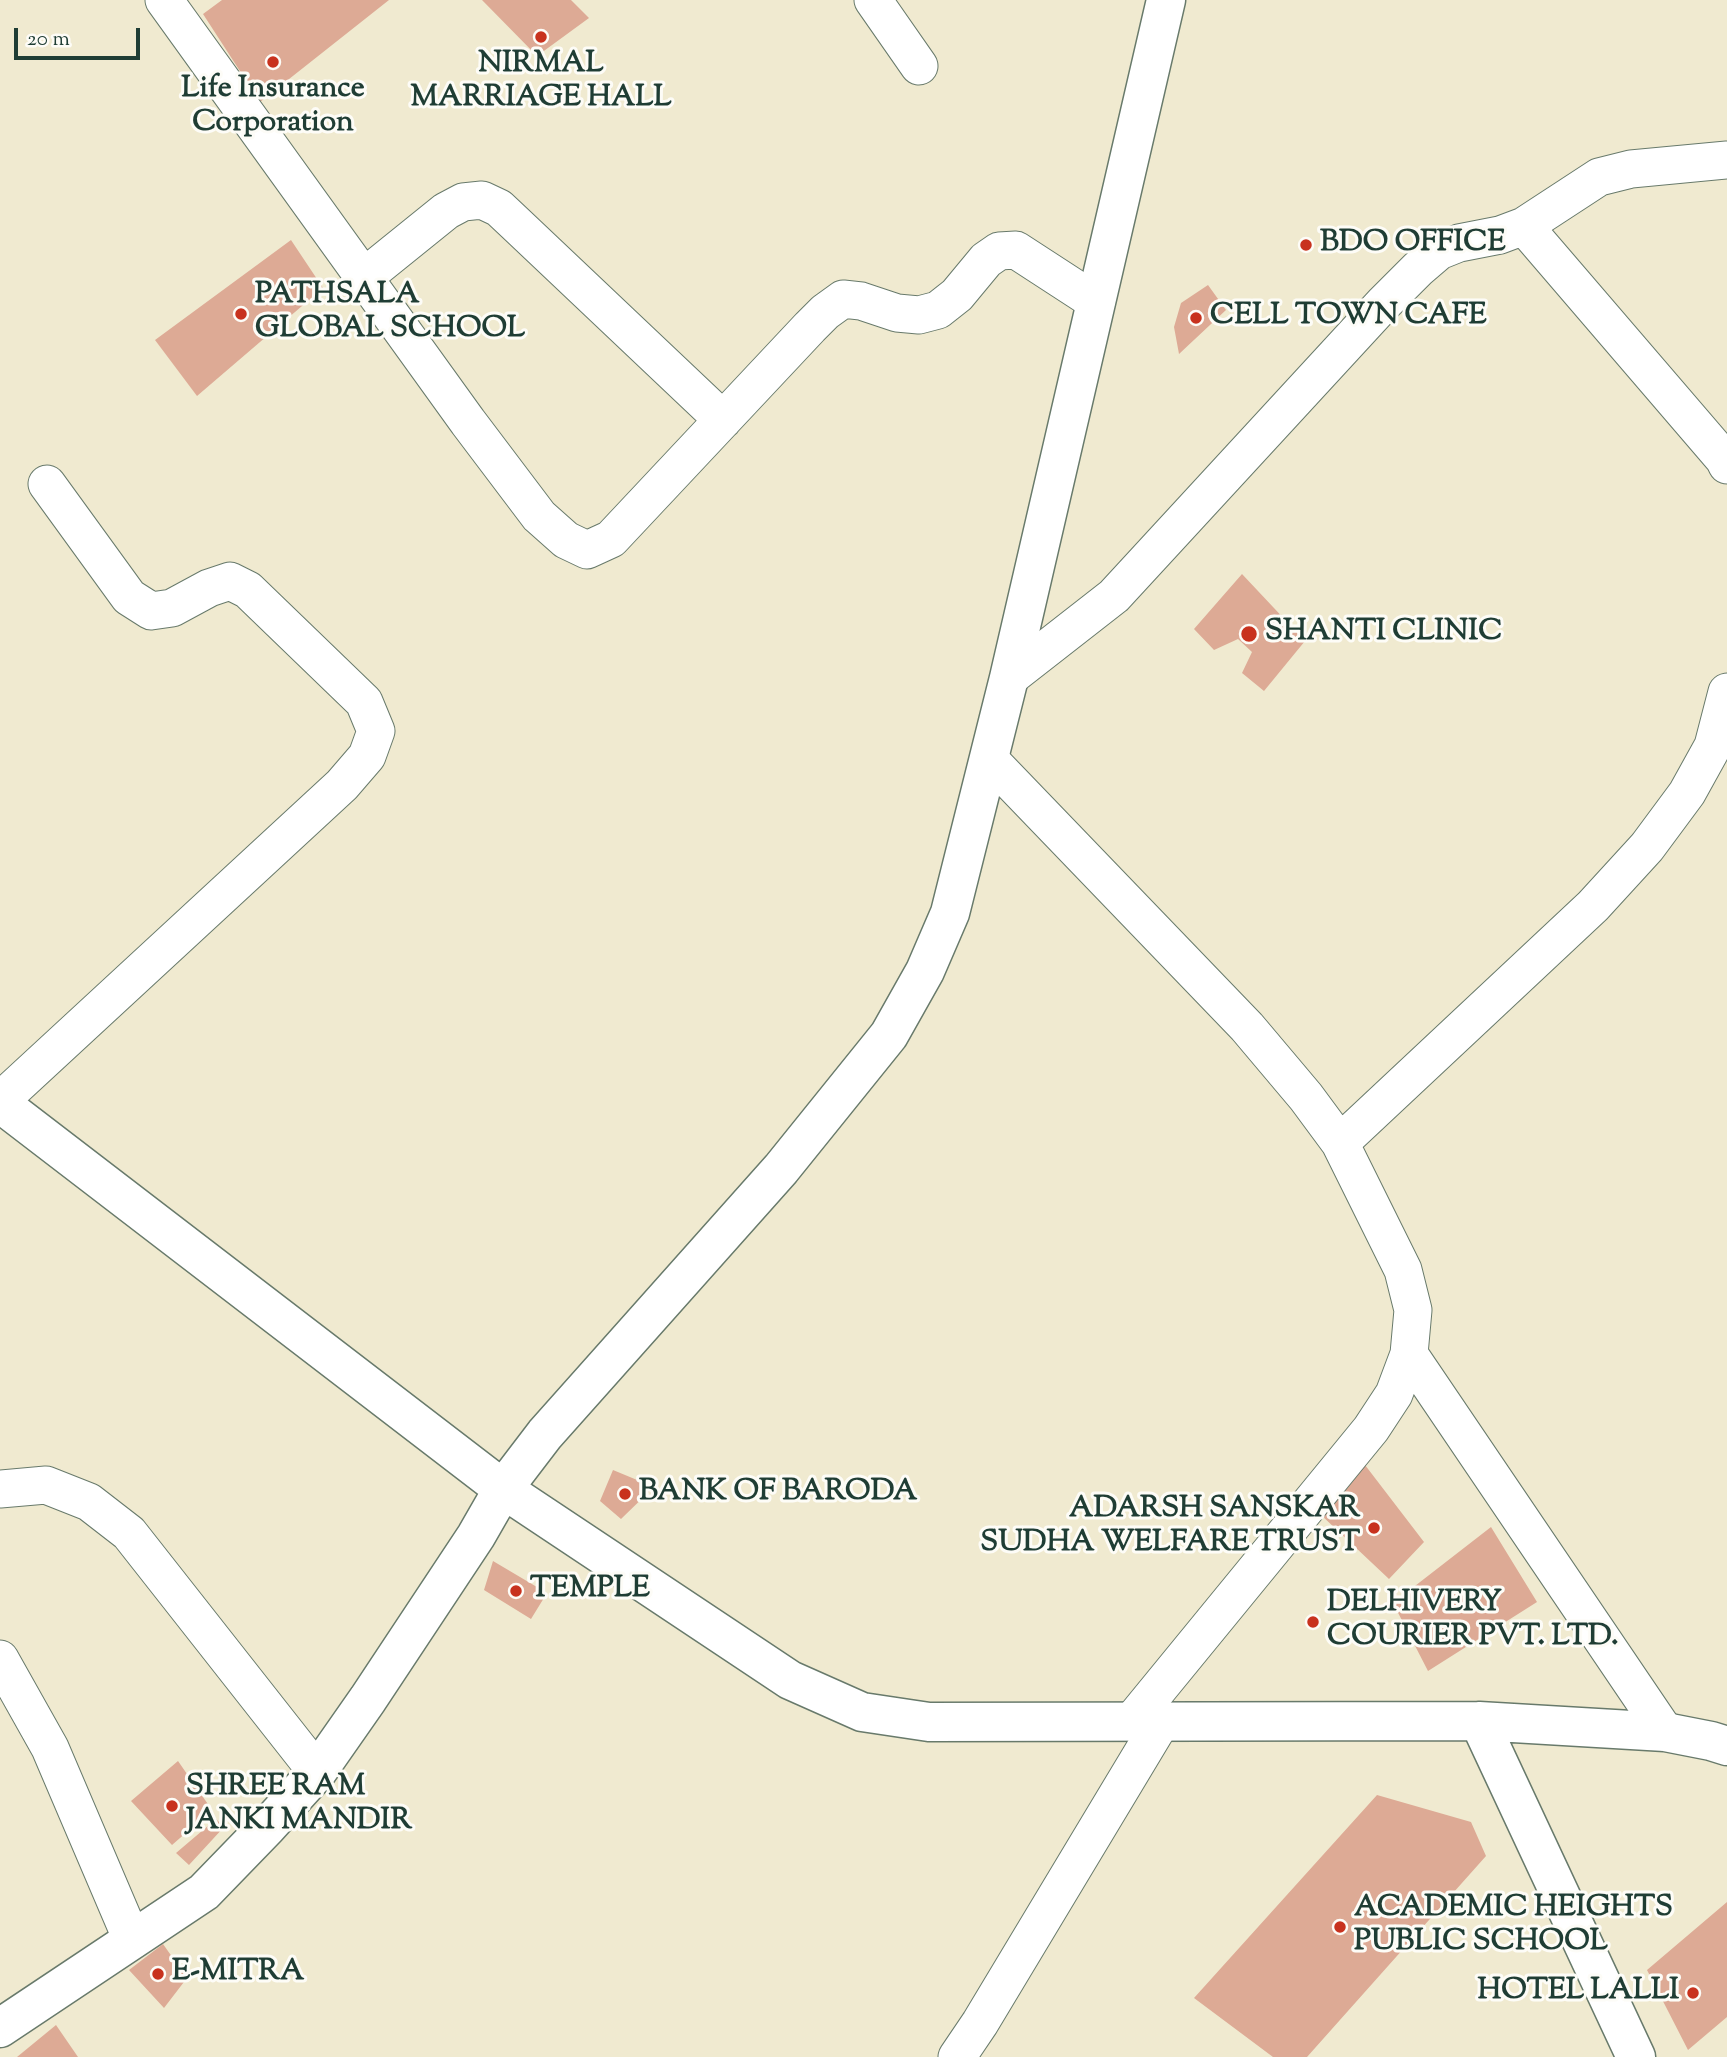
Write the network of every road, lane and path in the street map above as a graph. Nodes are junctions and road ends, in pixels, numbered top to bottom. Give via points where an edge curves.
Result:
1 (164, 0) edge
2 (873, 0) edge
3 (1166, 0) edge
4 (919, 66) dead end
5 (1727, 160) edge
6 (1524, 226) junction
7 (363, 278) junction
8 (1096, 302) junction
9 (723, 420) junction
10 (1727, 465) edge
11 (47, 484) dead end
12 (1009, 678) junction
13 (1727, 692) edge
14 (989, 759) junction
15 (0, 1102) edge
16 (1340, 1143) junction
17 (1409, 1354) junction
18 (0, 1489) edge
19 (503, 1489) junction
20 (0, 1659) edge
21 (1147, 1721) junction
22 (1479, 1721) junction
23 (1665, 1732) junction
24 (1727, 1746) edge
25 (317, 1772) junction
26 (132, 1940) junction
27 (0, 2028) edge
28 (957, 2057) edge
29 (1636, 2057) edge

1 - 7 street
2 - 4 street
3 - 8 street
5 - 6 street via 1631,169 1599,177
6 - 10 street
6 - 12 street via 1439,251 1418,269 1114,596
7 - 9 street via 446,211 463,202 482,200 499,208
7 - 9 street via 539,516 566,540 587,550 611,539
8 - 9 street via 1016,250 999,251 957,295 938,310 919,316 843,299 810,327
8 - 12 street
11 - 15 street via 129,597 151,611 172,608 230,581 248,590 363,702 376,731 367,756 342,785
12 - 14 street
13 - 16 street via 1713,746 1687,793 1647,848 1593,906
14 - 16 street via 1247,1027
14 - 19 street via 950,913 925,971 889,1035 781,1169 545,1434
15 - 19 street
16 - 17 street via 1403,1270 1413,1311
17 - 21 street via 1394,1394 1371,1430
17 - 23 street
18 - 25 street via 46,1485 89,1502 129,1533
19 - 21 street via 790,1680 862,1712 929,1722
19 - 25 street
20 - 26 street via 50,1748
21 - 22 street
21 - 28 street
22 - 23 street
22 - 29 street
23 - 24 street
25 - 26 street via 204,1892
26 - 27 street

